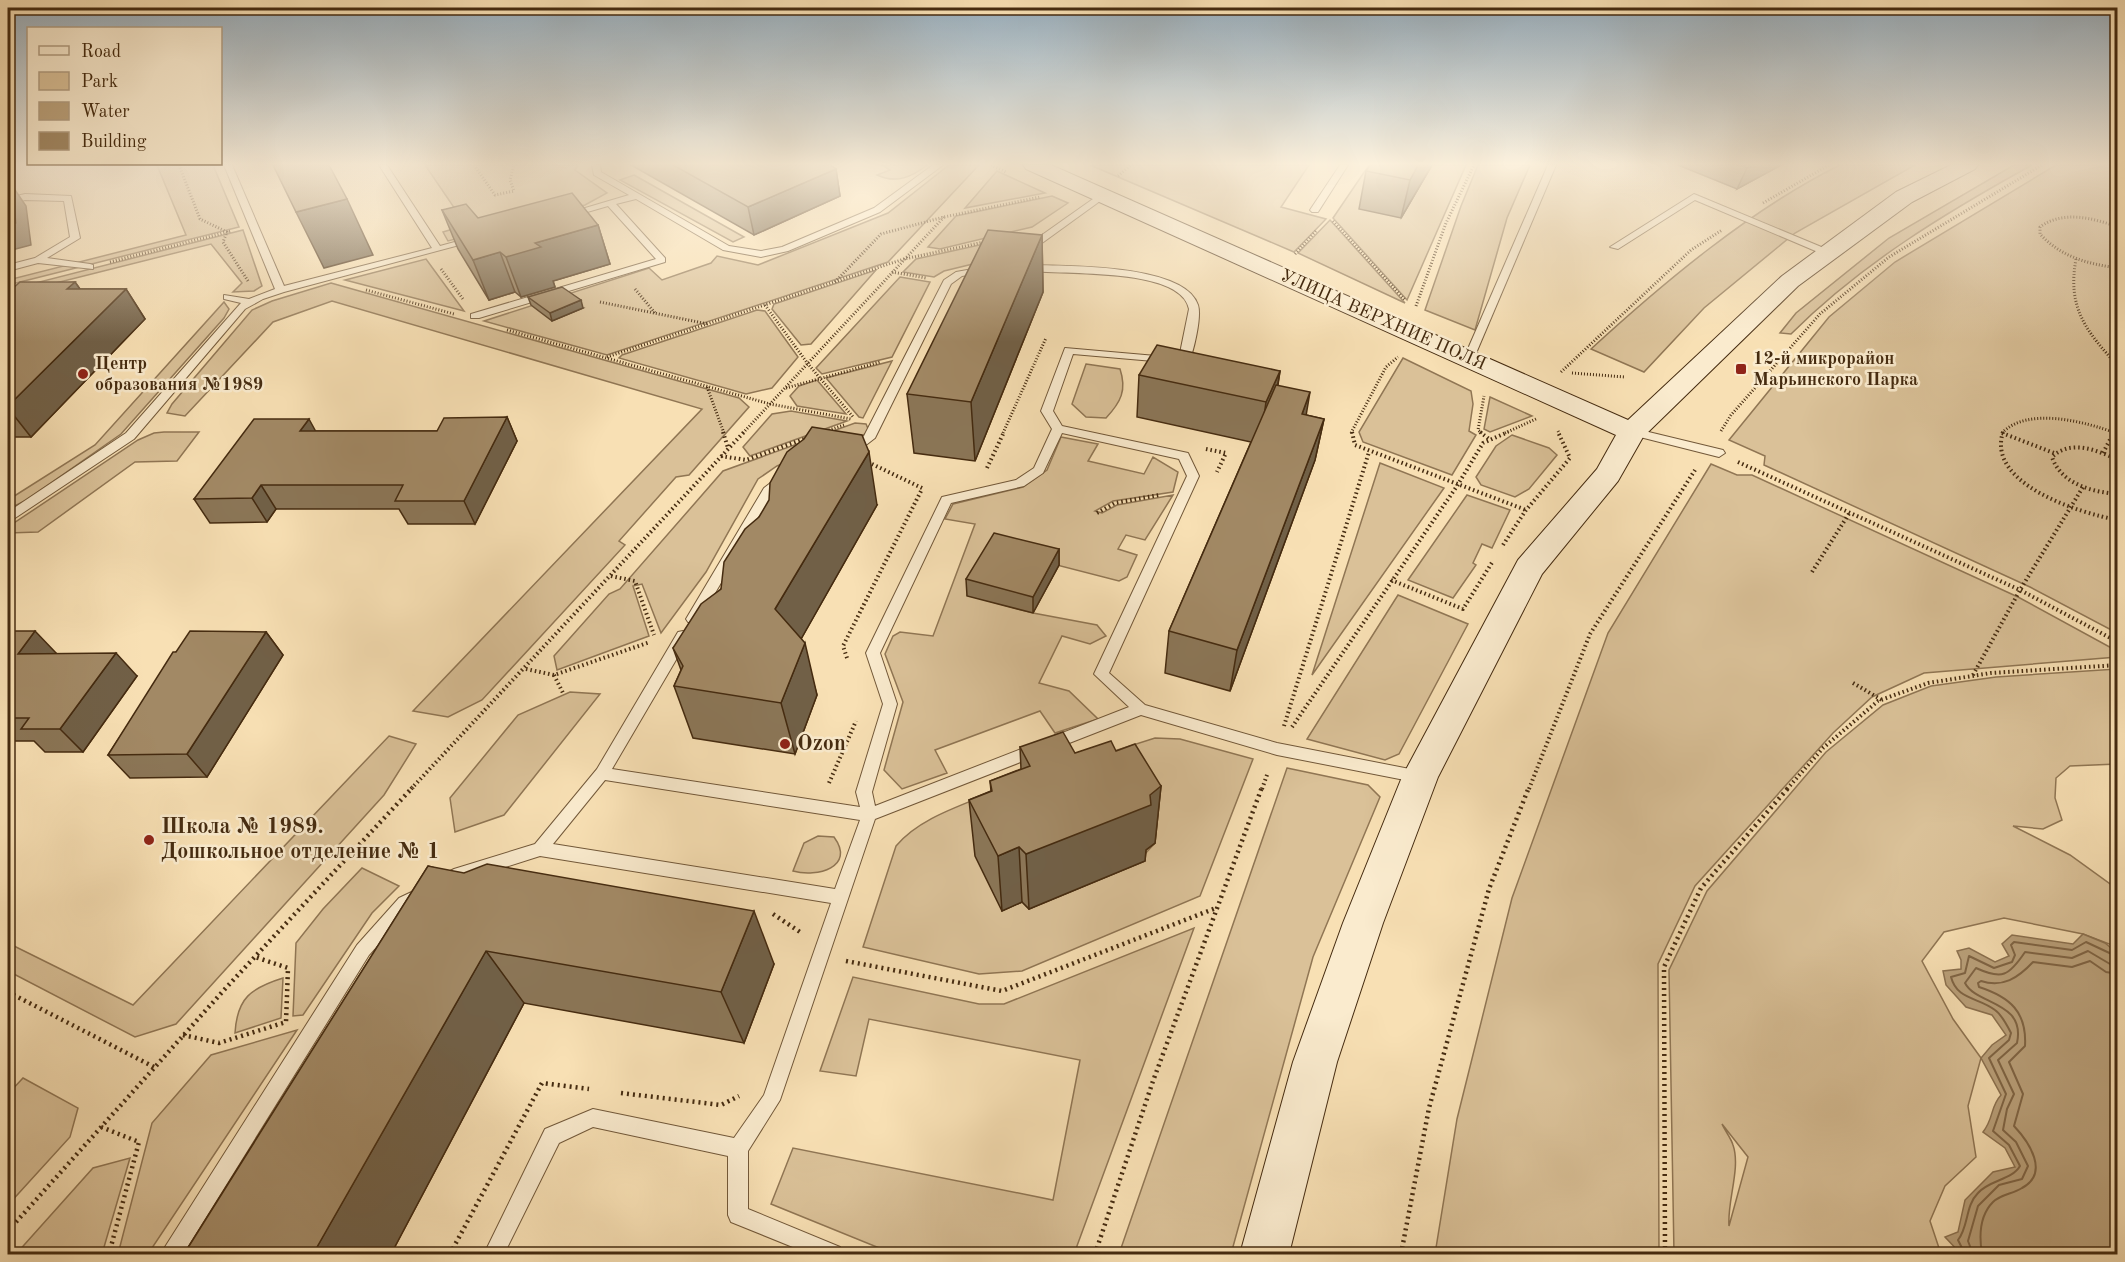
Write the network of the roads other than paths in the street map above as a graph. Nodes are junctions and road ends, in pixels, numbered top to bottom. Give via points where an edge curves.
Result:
1 (73, 224) edge
2 (254, 224) edge
3 (418, 224) edge
4 (629, 224) edge
5 (685, 224) edge
6 (844, 224) edge
7 (1062, 224) edge
8 (1187, 224) edge
9 (1527, 224) edge
10 (1652, 224) edge
11 (1758, 224) edge
12 (1868, 224) edge
13 (484, 237) edge
14 (1615, 247) dead end
15 (433, 250) junction
16 (1828, 253) junction
17 (38, 260) junction
18 (1008, 266) junction
19 (90, 267) road end
20 (8, 268) edge
21 (281, 290) junction
22 (228, 297) dead end
23 (255, 300) junction
24 (471, 317) road end
25 (1469, 358) junction
26 (1058, 429) junction
27 (1632, 432) junction
28 (1714, 452) road end
29 (838, 456) edge
30 (798, 469) edge
31 (8, 518) edge
32 (1140, 709) junction
33 (602, 772) junction
34 (1420, 777) junction
35 (869, 815) junction
36 (540, 849) junction
37 (839, 897) junction
38 (738, 1148) junction
39 (172, 1254) edge
40 (494, 1254) edge
41 (833, 1254) edge
42 (1265, 1254) edge

1 - 17 lane via 75,238
2 - 21 lane
3 - 15 lane
4 - 24 lane via 662,260
5 - 6 lane via 726,248 761,254 785,249
7 - 18 lane
8 - 25 main road, УЛИЦА ВЕРХНИЕ ПОЛЯ
9 - 25 lane
10 - 14 lane
11 - 16 lane
12 - 16 main road
13 - 15 lane
15 - 21 lane
16 - 27 main road via 1790,281
17 - 19 lane
17 - 20 lane
18 - 26 lane via 1121,272 1187,292 1194,306 1184,362 1070,350 1047,411
18 - 29 lane via 959,274 947,282 869,438
21 - 23 lane
22 - 23 lane
23 - 31 lane via 242,307 130,436
25 - 27 main road, УЛИЦА ВЕРХНИЕ ПОЛЯ
26 - 32 lane via 1184,456 1193,476 1101,674
26 - 35 lane via 1039,470 1020,483 946,500 873,653 890,704 864,792
27 - 28 lane
27 - 34 main road via 1608,474 1529,568
30 - 33 lane via 788,472 770,488
32 - 34 lane via 1277,749
32 - 35 lane
33 - 35 lane
33 - 36 lane
34 - 42 main road via 1363,923 1315,1062
35 - 37 lane
36 - 37 lane
36 - 39 lane via 460,874 405,903 363,950
37 - 38 lane via 771,1100
38 - 40 lane via 593,1118 552,1136
38 - 41 lane via 738,1215

